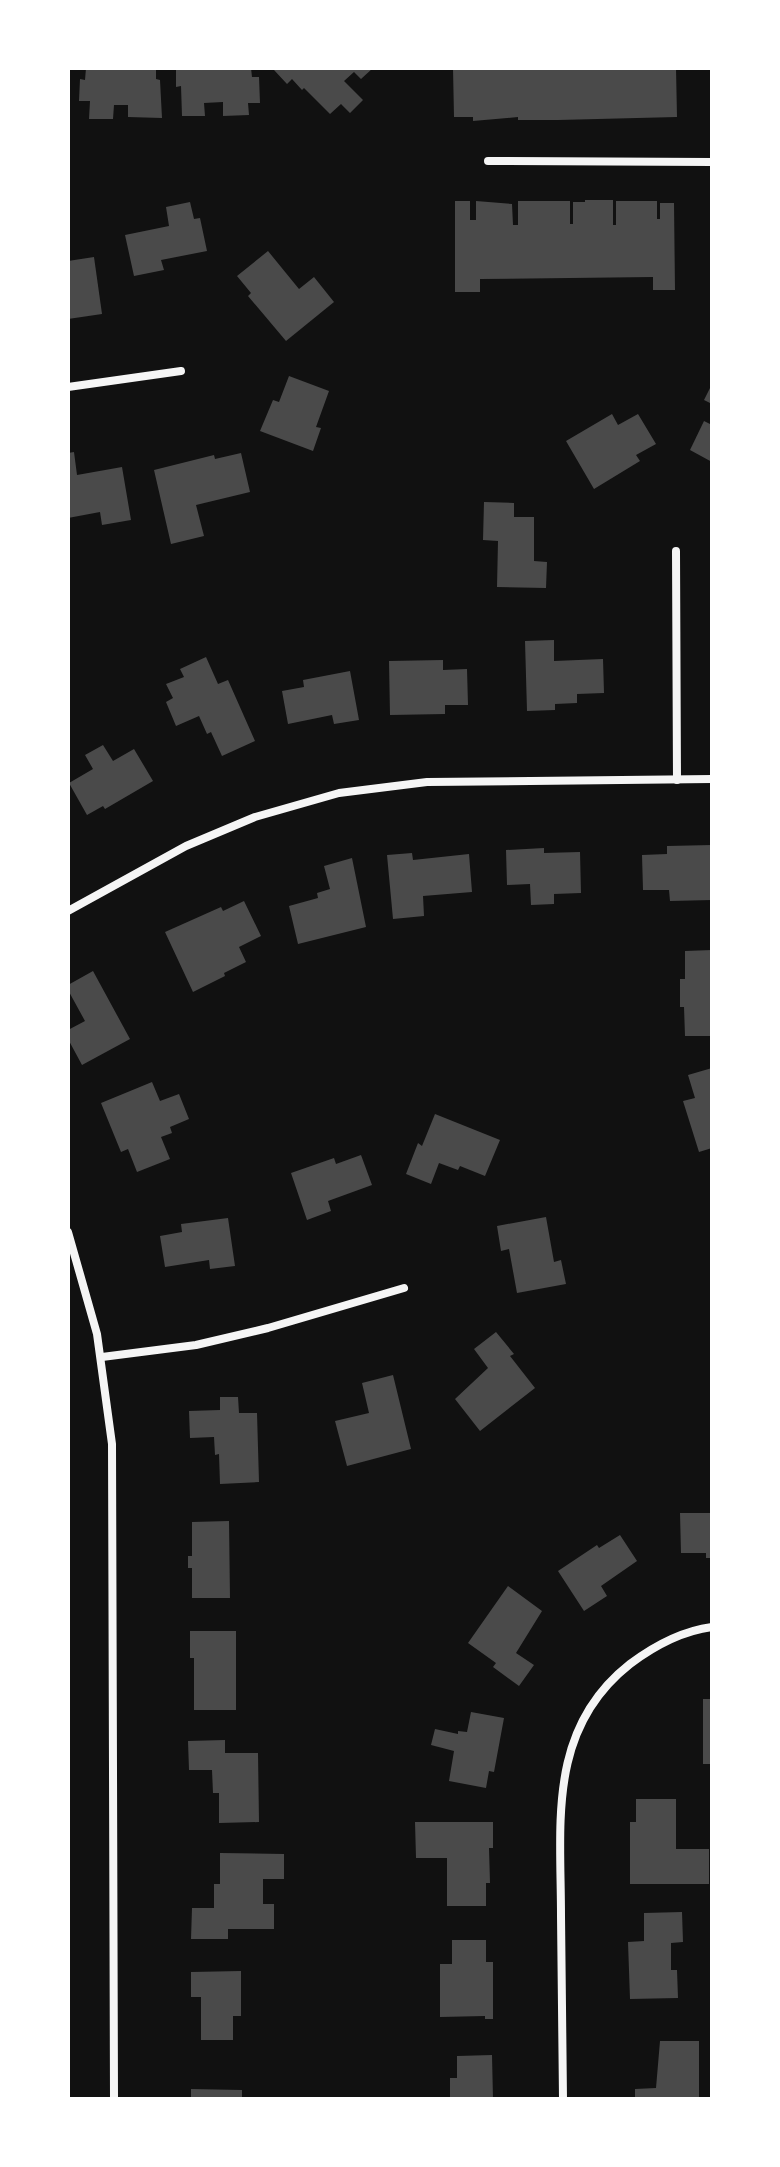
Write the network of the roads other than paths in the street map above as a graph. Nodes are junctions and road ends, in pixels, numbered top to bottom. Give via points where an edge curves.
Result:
1 (488, 161) dead end
2 (712, 162) edge
3 (181, 371) dead end
4 (68, 387) edge
5 (676, 551) dead end
6 (712, 779) edge
7 (677, 780) junction
8 (68, 911) edge
9 (68, 1232) edge
10 (404, 1288) dead end
11 (102, 1357) junction
12 (712, 1627) edge
13 (114, 2099) edge
14 (563, 2099) edge

1 - 2 street
3 - 4 street
5 - 7 street
6 - 7 street
7 - 8 street via 427,782 339,793 255,817 186,846
9 - 11 street
10 - 11 street via 196,1345
11 - 13 street via 113,1481
12 - 14 street via 647,1651 609,1682 581,1723 567,1758 561,1807

